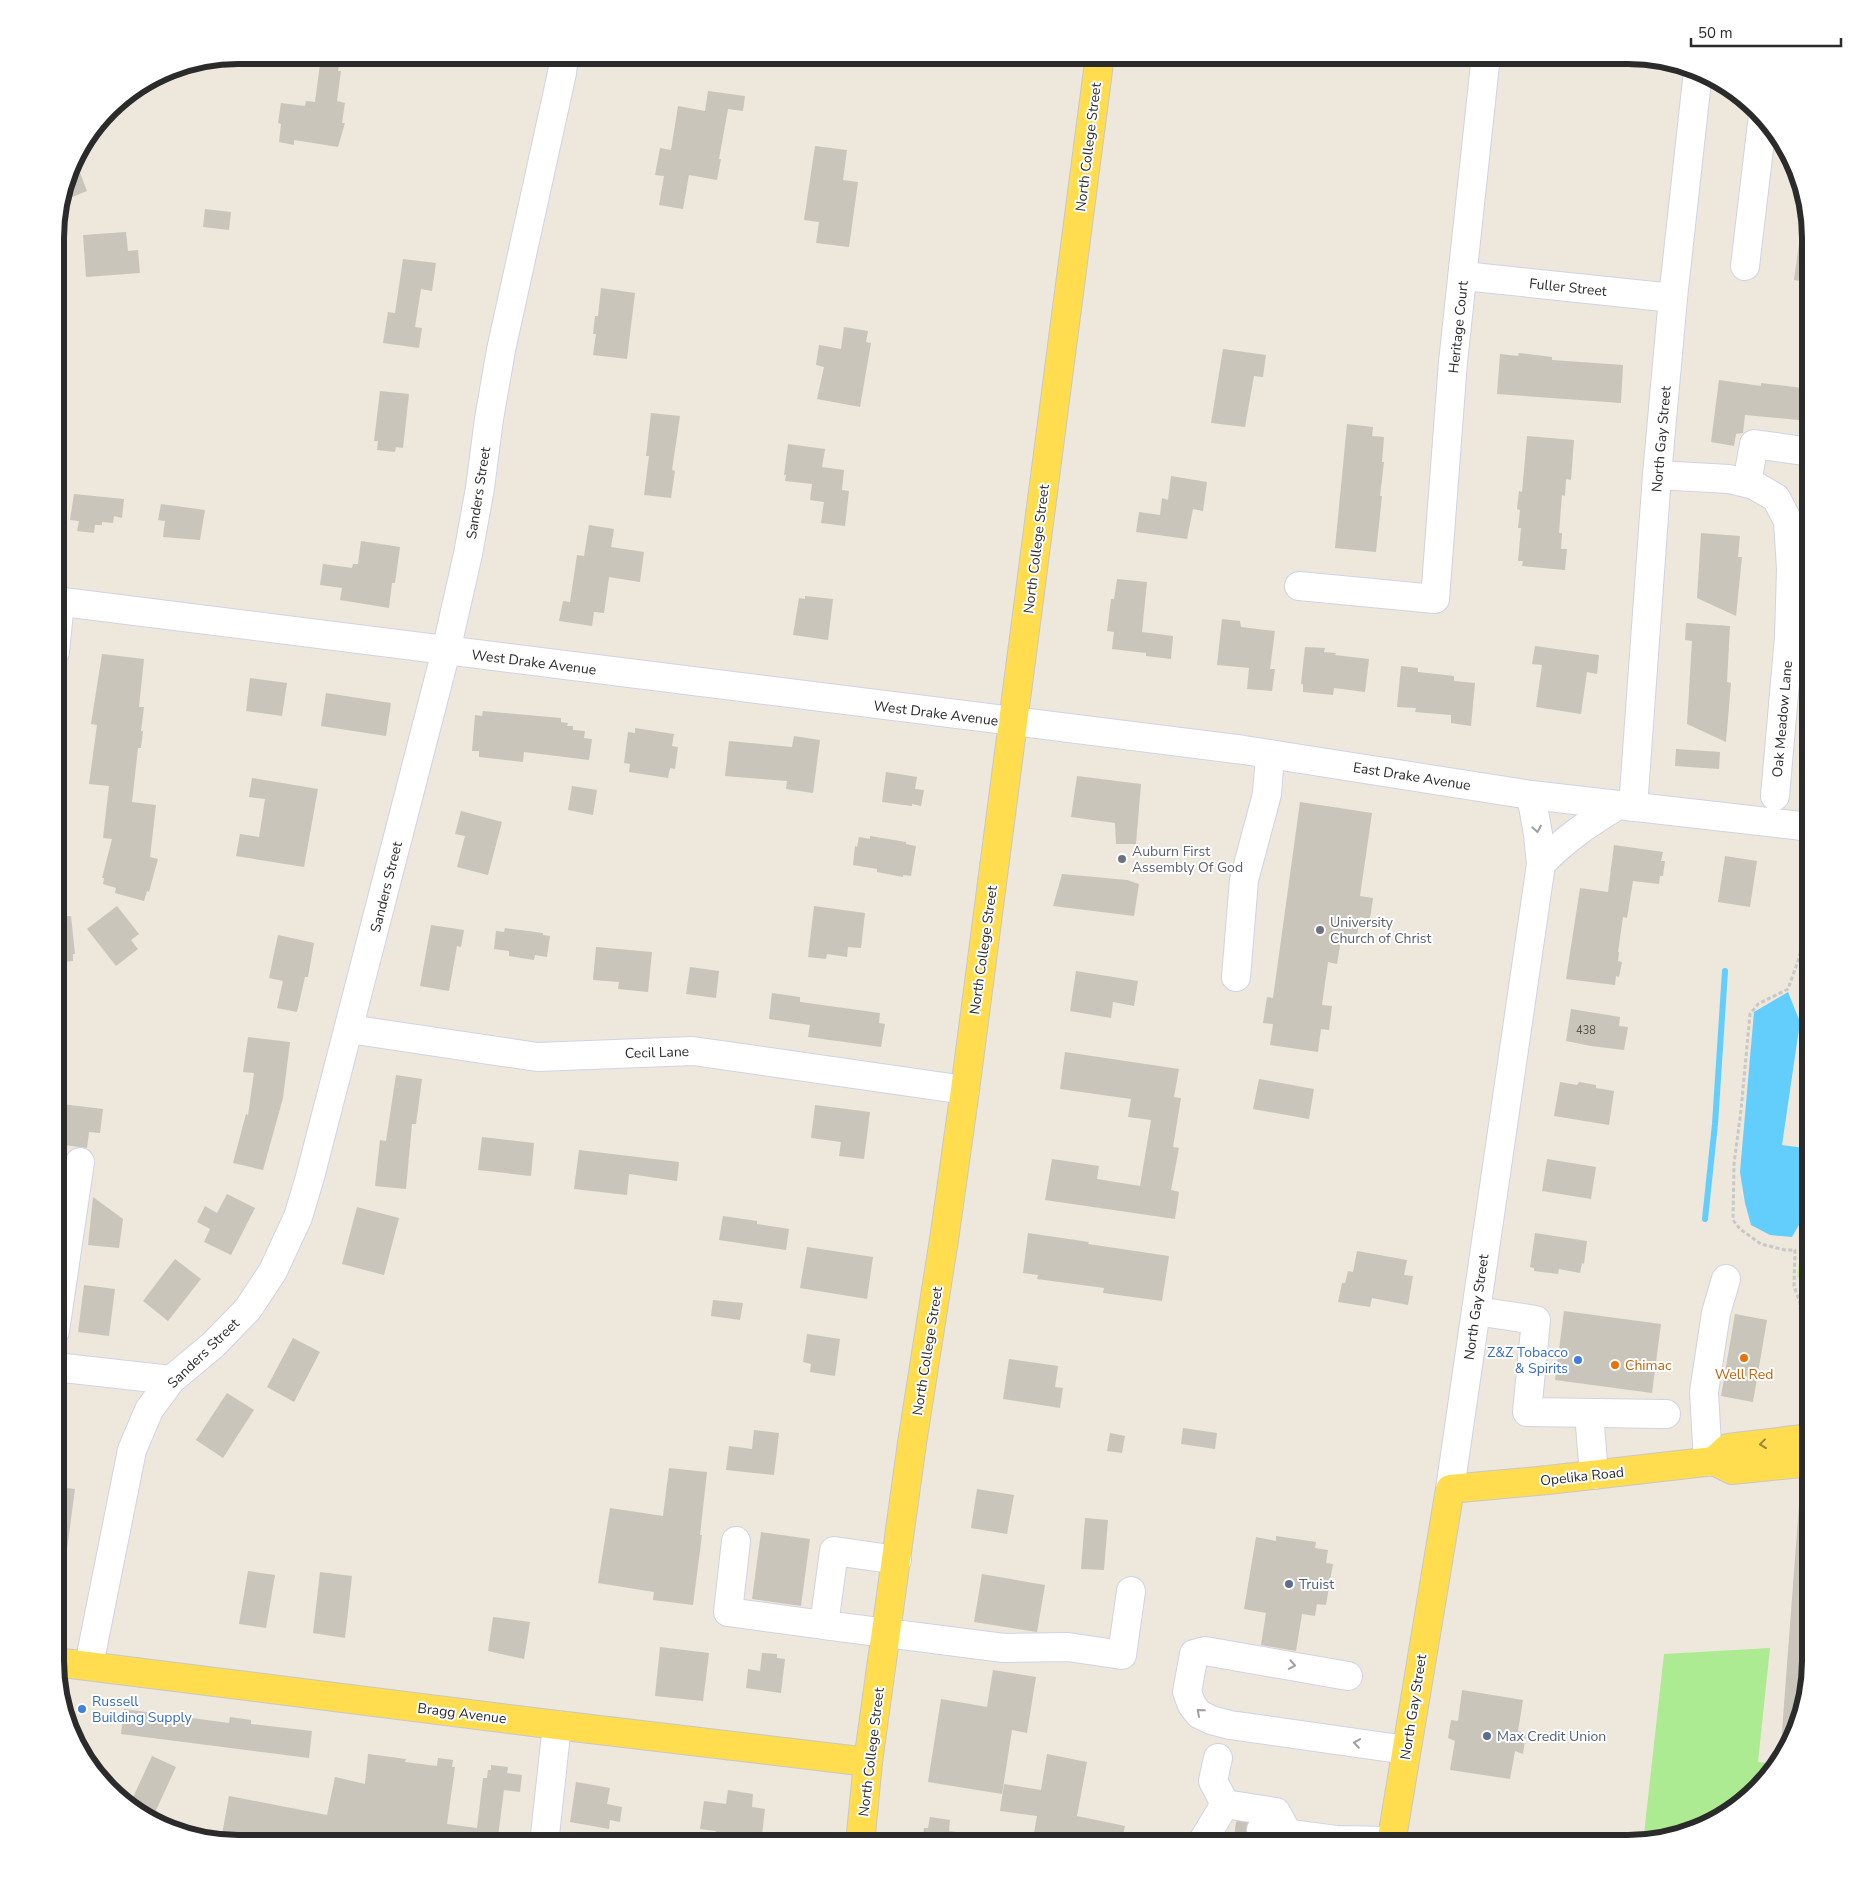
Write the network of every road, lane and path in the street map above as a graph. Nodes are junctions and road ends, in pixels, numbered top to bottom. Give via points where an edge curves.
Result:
1 (563, 64) edge
2 (1099, 64) edge
3 (1485, 64) edge
4 (1697, 79) edge
5 (1762, 127) edge
6 (1746, 266) dead end
7 (1464, 276) junction
8 (1673, 298) junction
9 (1802, 451) edge
10 (1658, 475) junction
11 (1747, 483) junction
12 (1299, 586) dead end
13 (64, 602) edge
14 (446, 650) junction
15 (1013, 723) junction
16 (1270, 754) junction
17 (1531, 795) junction
18 (1775, 796) dead end
19 (1625, 806) junction
20 (1802, 826) edge
21 (1541, 864) junction
22 (1802, 945) edge
23 (1236, 977) dead end
24 (349, 1029) junction
25 (965, 1090) junction
26 (80, 1162) dead end
27 (64, 1270) edge
28 (1726, 1279) dead end
29 (1476, 1311) junction
30 (1802, 1331) edge
31 (64, 1369) edge
32 (171, 1380) junction
33 (1589, 1413) junction
34 (1666, 1414) dead end
35 (1802, 1429) edge
36 (1711, 1462) junction
37 (1802, 1463) edge
38 (1594, 1475) junction
39 (1450, 1489) junction
40 (736, 1541) dead end
41 (897, 1560) junction
42 (1131, 1591) dead end
43 (824, 1624) junction
44 (887, 1633) junction
45 (64, 1663) edge
46 (89, 1665) junction
47 (1348, 1676) dead end
48 (557, 1725) junction
49 (1406, 1750) junction
50 (1218, 1758) dead end
51 (868, 1762) junction
52 (1227, 1826) edge
53 (1288, 1834) junction
54 (545, 1835) edge
55 (861, 1835) edge
56 (1294, 1835) edge
57 (1392, 1835) edge

1 - 14 street, Sanders Street via 501,350 468,554
2 - 15 main road, North College Street
3 - 7 street, Heritage Court
4 - 8 street, North Gay Street
5 - 6 street
7 - 8 street, Fuller Street
7 - 12 street, Heritage Court via 1453,362 1435,599
8 - 10 street, North Gay Street
9 - 11 street via 1754,444
10 - 11 street, Oak Meadow Lane
10 - 19 street, North Gay Street
11 - 18 street, Oak Meadow Lane via 1776,498 1788,521 1791,569 1789,637
13 - 14 street, West Drake Avenue
14 - 15 street, West Drake Avenue
14 - 24 street, Sanders Street
15 - 16 street, East Drake Avenue
15 - 25 main road, North College Street
16 - 17 street, East Drake Avenue
16 - 23 street via 1267,794 1244,880
17 - 19 street, East Drake Avenue
17 -> 21 street, North Gay Street
19 - 20 street, East Drake Avenue
19 - 21 street via 1587,824 1560,844
21 - 29 street, North Gay Street
22 - 30 path via 1788,989 1758,1004 1750,1014 1734,1164 1733,1220 1761,1244 1795,1250 1794,1286 1800,1303
24 - 25 street, Cecil Lane via 537,1057 693,1050
24 - 32 street, Sanders Street via 298,1218 272,1270 248,1309 213,1345
25 - 41 main road, North College Street
26 - 27 street
28 - 36 street via 1716,1312 1704,1392
29 - 33 street via 1536,1320 1527,1412
29 - 39 street, North Gay Street
31 - 32 street
32 - 46 street, Sanders Street via 149,1410 132,1450
33 - 34 street
33 - 38 street
35 -> 36 main road, Opelika Road via 1728,1448
36 - 37 main road, Opelika Road via 1732,1470
36 - 38 main road, Opelika Road
38 - 39 main road, Opelika Road
39 - 49 main road, North Gay Street
40 - 43 street via 728,1612
41 - 43 street via 834,1551
41 - 44 main road, North College Street
42 - 44 street via 1122,1655 1068,1648 1004,1648
43 - 44 street
44 - 51 main road, North College Street
45 - 46 main road, Bragg Avenue
46 - 48 main road, Bragg Avenue
49 -> 47 street via 1230,1725 1199,1714 1188,1692 1194,1654 1205,1651
48 - 51 main road, Bragg Avenue
48 - 54 street
49 - 57 main road, North Gay Street
50 - 52 street via 1214,1782
51 - 55 main road, North College Street
52 - 53 street
52 - 53 street via 1276,1812
53 - 56 street

